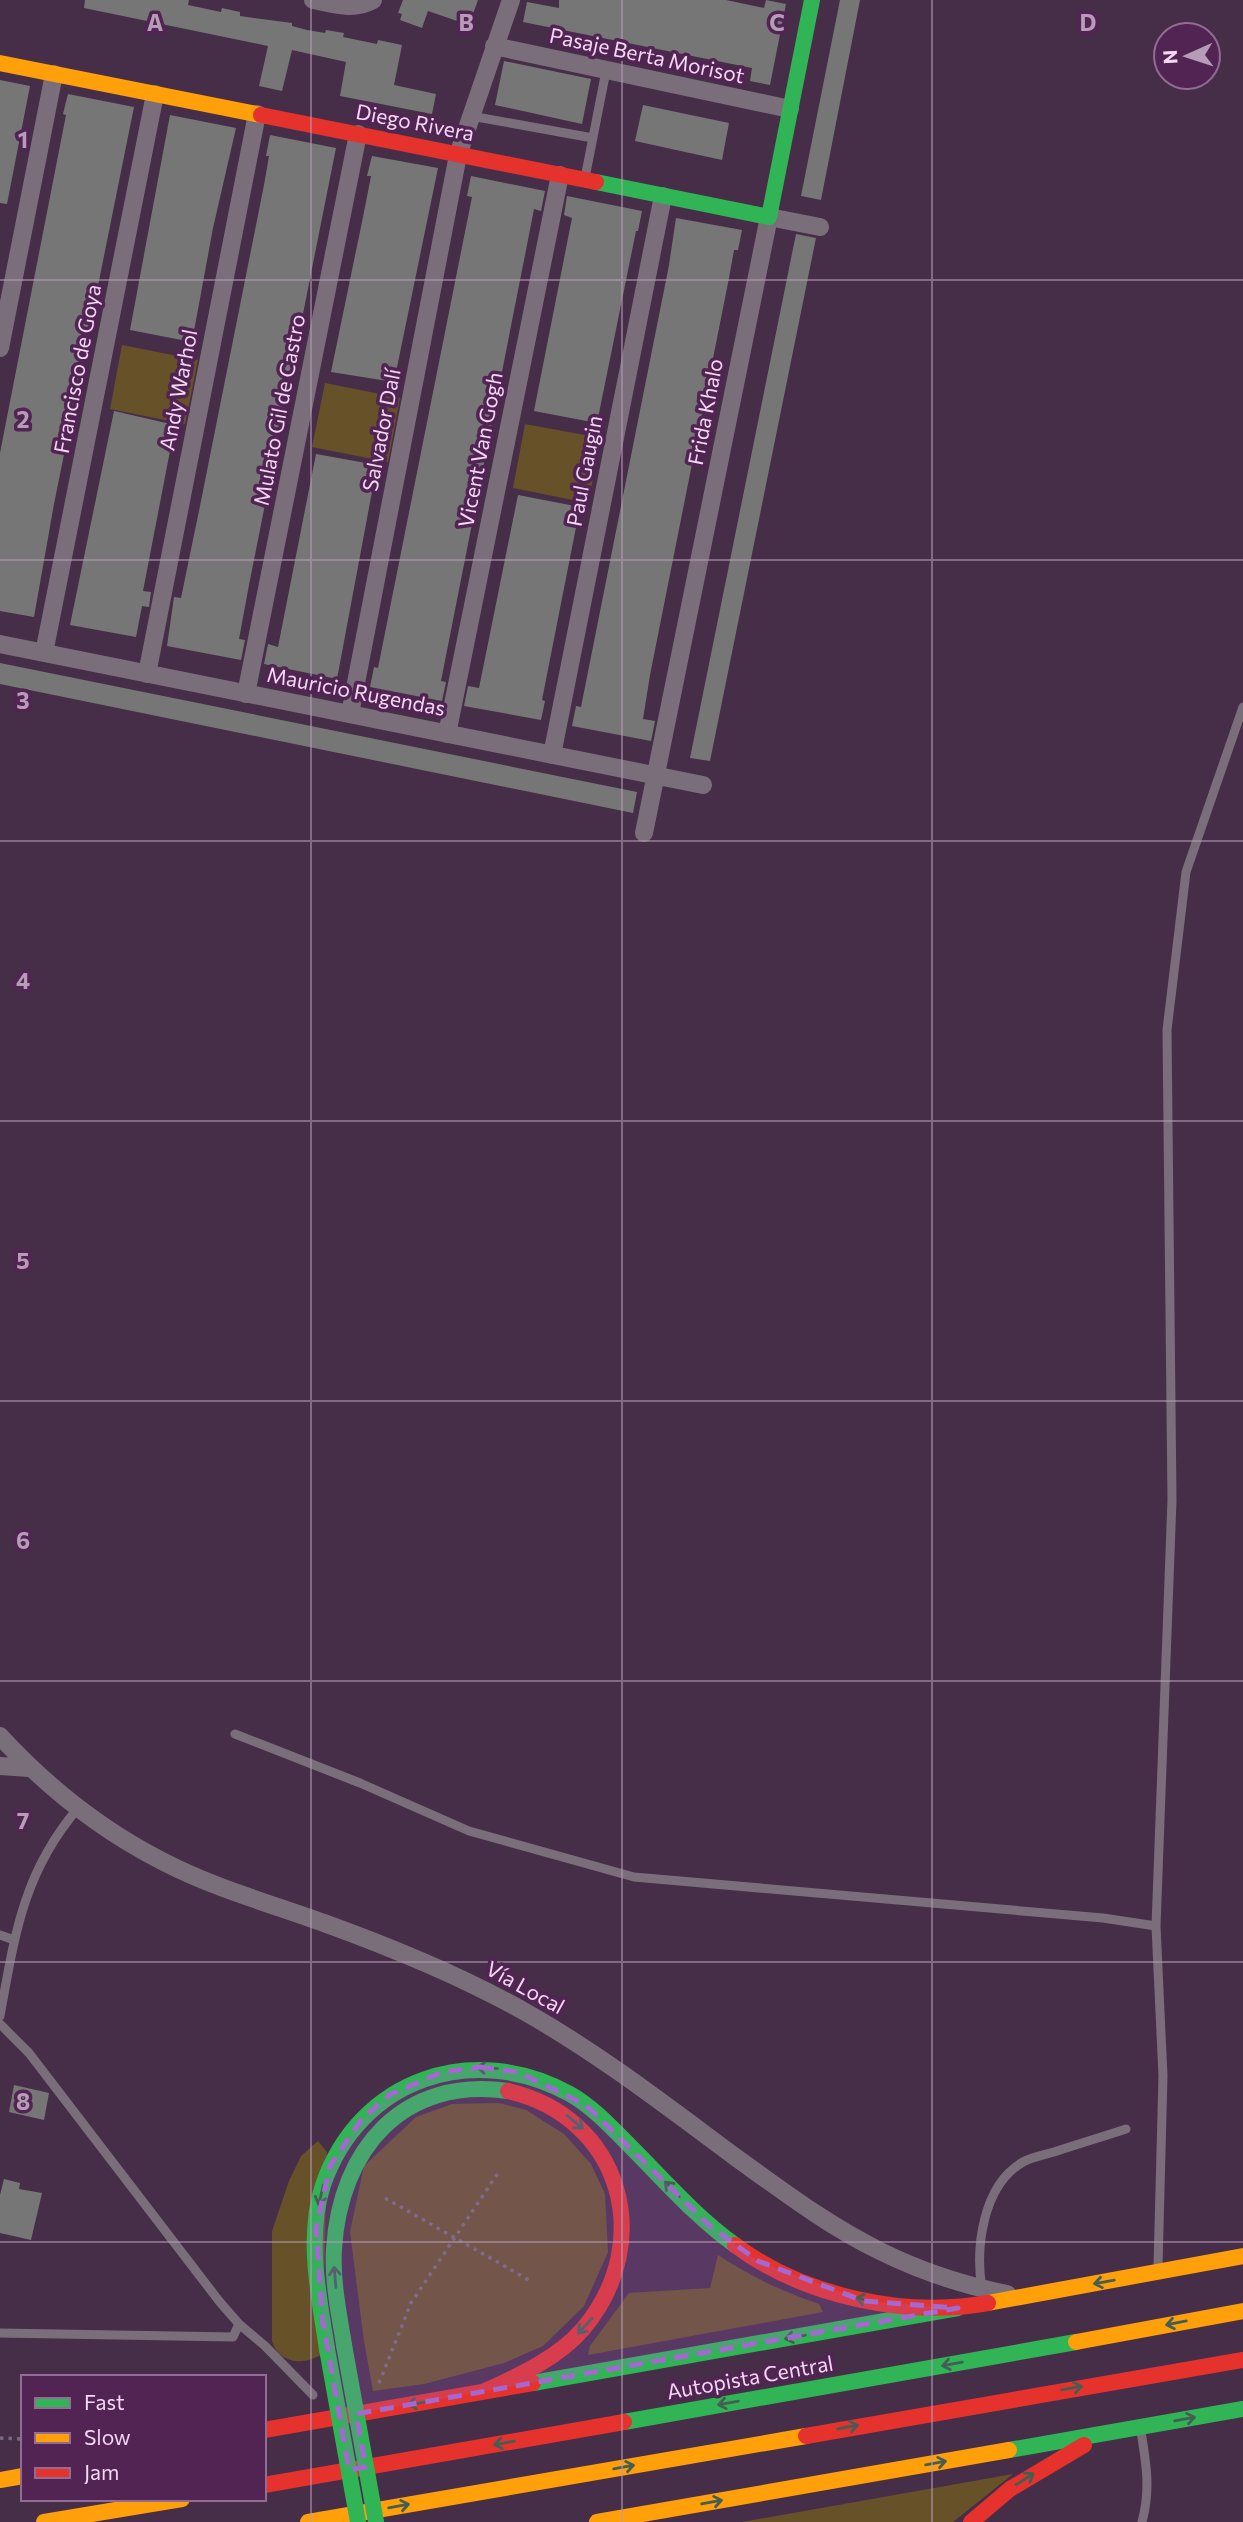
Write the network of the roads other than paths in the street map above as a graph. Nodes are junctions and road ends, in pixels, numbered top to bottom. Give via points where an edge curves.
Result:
1 (313, 0) edge
2 (373, 0) edge
3 (510, 0) edge
4 (812, 0) edge
5 (494, 46) junction
6 (0, 63) edge
7 (606, 71) junction
8 (54, 74) junction
9 (156, 94) junction
10 (790, 109) junction
11 (257, 114) junction
12 (471, 116) junction
13 (358, 134) junction
14 (593, 138) junction
15 (458, 155) junction
16 (560, 175) junction
17 (585, 180) junction
18 (663, 196) junction
19 (769, 217) junction
20 (820, 227) dead end
21 (0, 348) edge
22 (0, 644) edge
23 (44, 653) junction
24 (147, 674) junction
25 (246, 694) junction
26 (1243, 707) edge
27 (350, 715) junction
28 (447, 734) junction
29 (552, 755) junction
30 (656, 776) junction
31 (703, 785) dead end
32 (644, 833) dead end
33 (234, 1734) dead end
34 (0, 1736) edge
35 (0, 1766) edge
36 (29, 1768) junction
37 (78, 1808) junction
38 (1156, 1926) junction
39 (0, 1935) edge
40 (14, 1940) junction
41 (0, 2016) edge
42 (0, 2024) edge
43 (1126, 2129) dead end
44 (1243, 2256) edge
45 (1158, 2272) junction
46 (982, 2289) junction
47 (1020, 2297) junction
48 (958, 2308) junction
49 (1243, 2311) edge
50 (239, 2325) junction
51 (0, 2333) edge
52 (1243, 2360) edge
53 (485, 2391) junction
54 (313, 2395) dead end
55 (1243, 2409) edge
56 (1140, 2427) junction
57 (266, 2430) edge
58 (1111, 2432) junction
59 (21, 2476) edge
60 (0, 2480) edge
61 (266, 2485) edge
62 (170, 2501) edge
63 (44, 2522) edge
64 (308, 2522) edge
65 (358, 2522) edge
66 (376, 2522) edge
67 (597, 2522) edge
68 (971, 2522) edge
69 (1142, 2522) edge

1 - 2 street via 351,7
3 - 5 street, Salvador Dalí
4 - 10 main road, Frida Khalo
5 - 7 street, Pasaje Berta Morisot
5 - 12 street, Salvador Dalí
6 - 8 main road, Diego Rivera
7 - 10 street, Pasaje Berta Morisot
7 - 14 lane
8 - 9 main road, Diego Rivera
8 - 21 street
9 - 11 main road, Diego Rivera
9 - 23 street, Francisco de Goya
10 - 19 main road, Frida Khalo
11 - 13 main road, Diego Rivera
11 - 24 street, Andy Warhol
12 - 14 lane
12 - 15 street, Salvador Dalí
13 - 15 main road, Diego Rivera
13 - 25 street, Mulato Gil de Castro
14 - 17 lane
15 - 16 main road, Diego Rivera
15 - 27 street, Salvador Dalí
16 - 17 main road, Diego Rivera
16 - 28 street, Vicent Van Gogh
17 - 18 main road, Diego Rivera
18 - 19 main road, Diego Rivera
18 - 29 street, Paul Gaugin
19 - 20 street, Diego Rivera
19 - 30 street, Frida Khalo
22 - 23 street, Mauricio Rugendas
23 - 24 street, Mauricio Rugendas
24 - 25 street, Mauricio Rugendas
25 - 27 street, Mauricio Rugendas
26 - 38 lane via 1186,872 1167,1030 1172,1500
27 - 28 street, Mauricio Rugendas
28 - 29 street, Mauricio Rugendas
29 - 30 street, Mauricio Rugendas
30 - 31 street, Mauricio Rugendas
30 - 32 street, Frida Khalo
33 - 38 lane via 469,1831 634,1877
34 - 36 street, Vía Local
35 - 36 street
36 - 37 street, Vía Local
37 - 40 lane via 59,1831 30,1883
37 - 46 street, Vía Local via 132,1845 197,1878 413,1958 516,2007 600,2058 832,2224 906,2263
38 - 45 lane via 1163,2076
39 - 40 lane
40 - 41 lane
42 - 50 lane via 29,2053
43 - 46 lane via 1025,2161 1009,2172 990,2201 983,2225
44 - 45 main road
45 -> 47 main road
46 - 47 street, Vía Local
47 - 48 main road
48 -> 53 main road
48 -> 65 main road, bridge via 864,2301 785,2274 750,2255 709,2225 601,2117 553,2085 518,2072 470,2068 424,2078 390,2095 361,2120 339,2150 323,2186 316,2228 318,2286
49 -> 61 main road, Autopista Central
50 - 51 lane via 233,2337
50 - 54 lane
64 -> 52 main road
53 -> 57 main road
66 -> 53 main road, bridge via 344,2345 334,2270 335,2228 345,2185 375,2133 420,2100 474,2088 526,2095 586,2131 603,2155 619,2196 622,2245 613,2281 583,2330 559,2353
56 -> 55 main road
56 - 58 main road
56 - 69 lane via 1148,2485
67 -> 58 main road
68 -> 58 main road via 1031,2475
59 - 60 main road
62 - 63 main road

